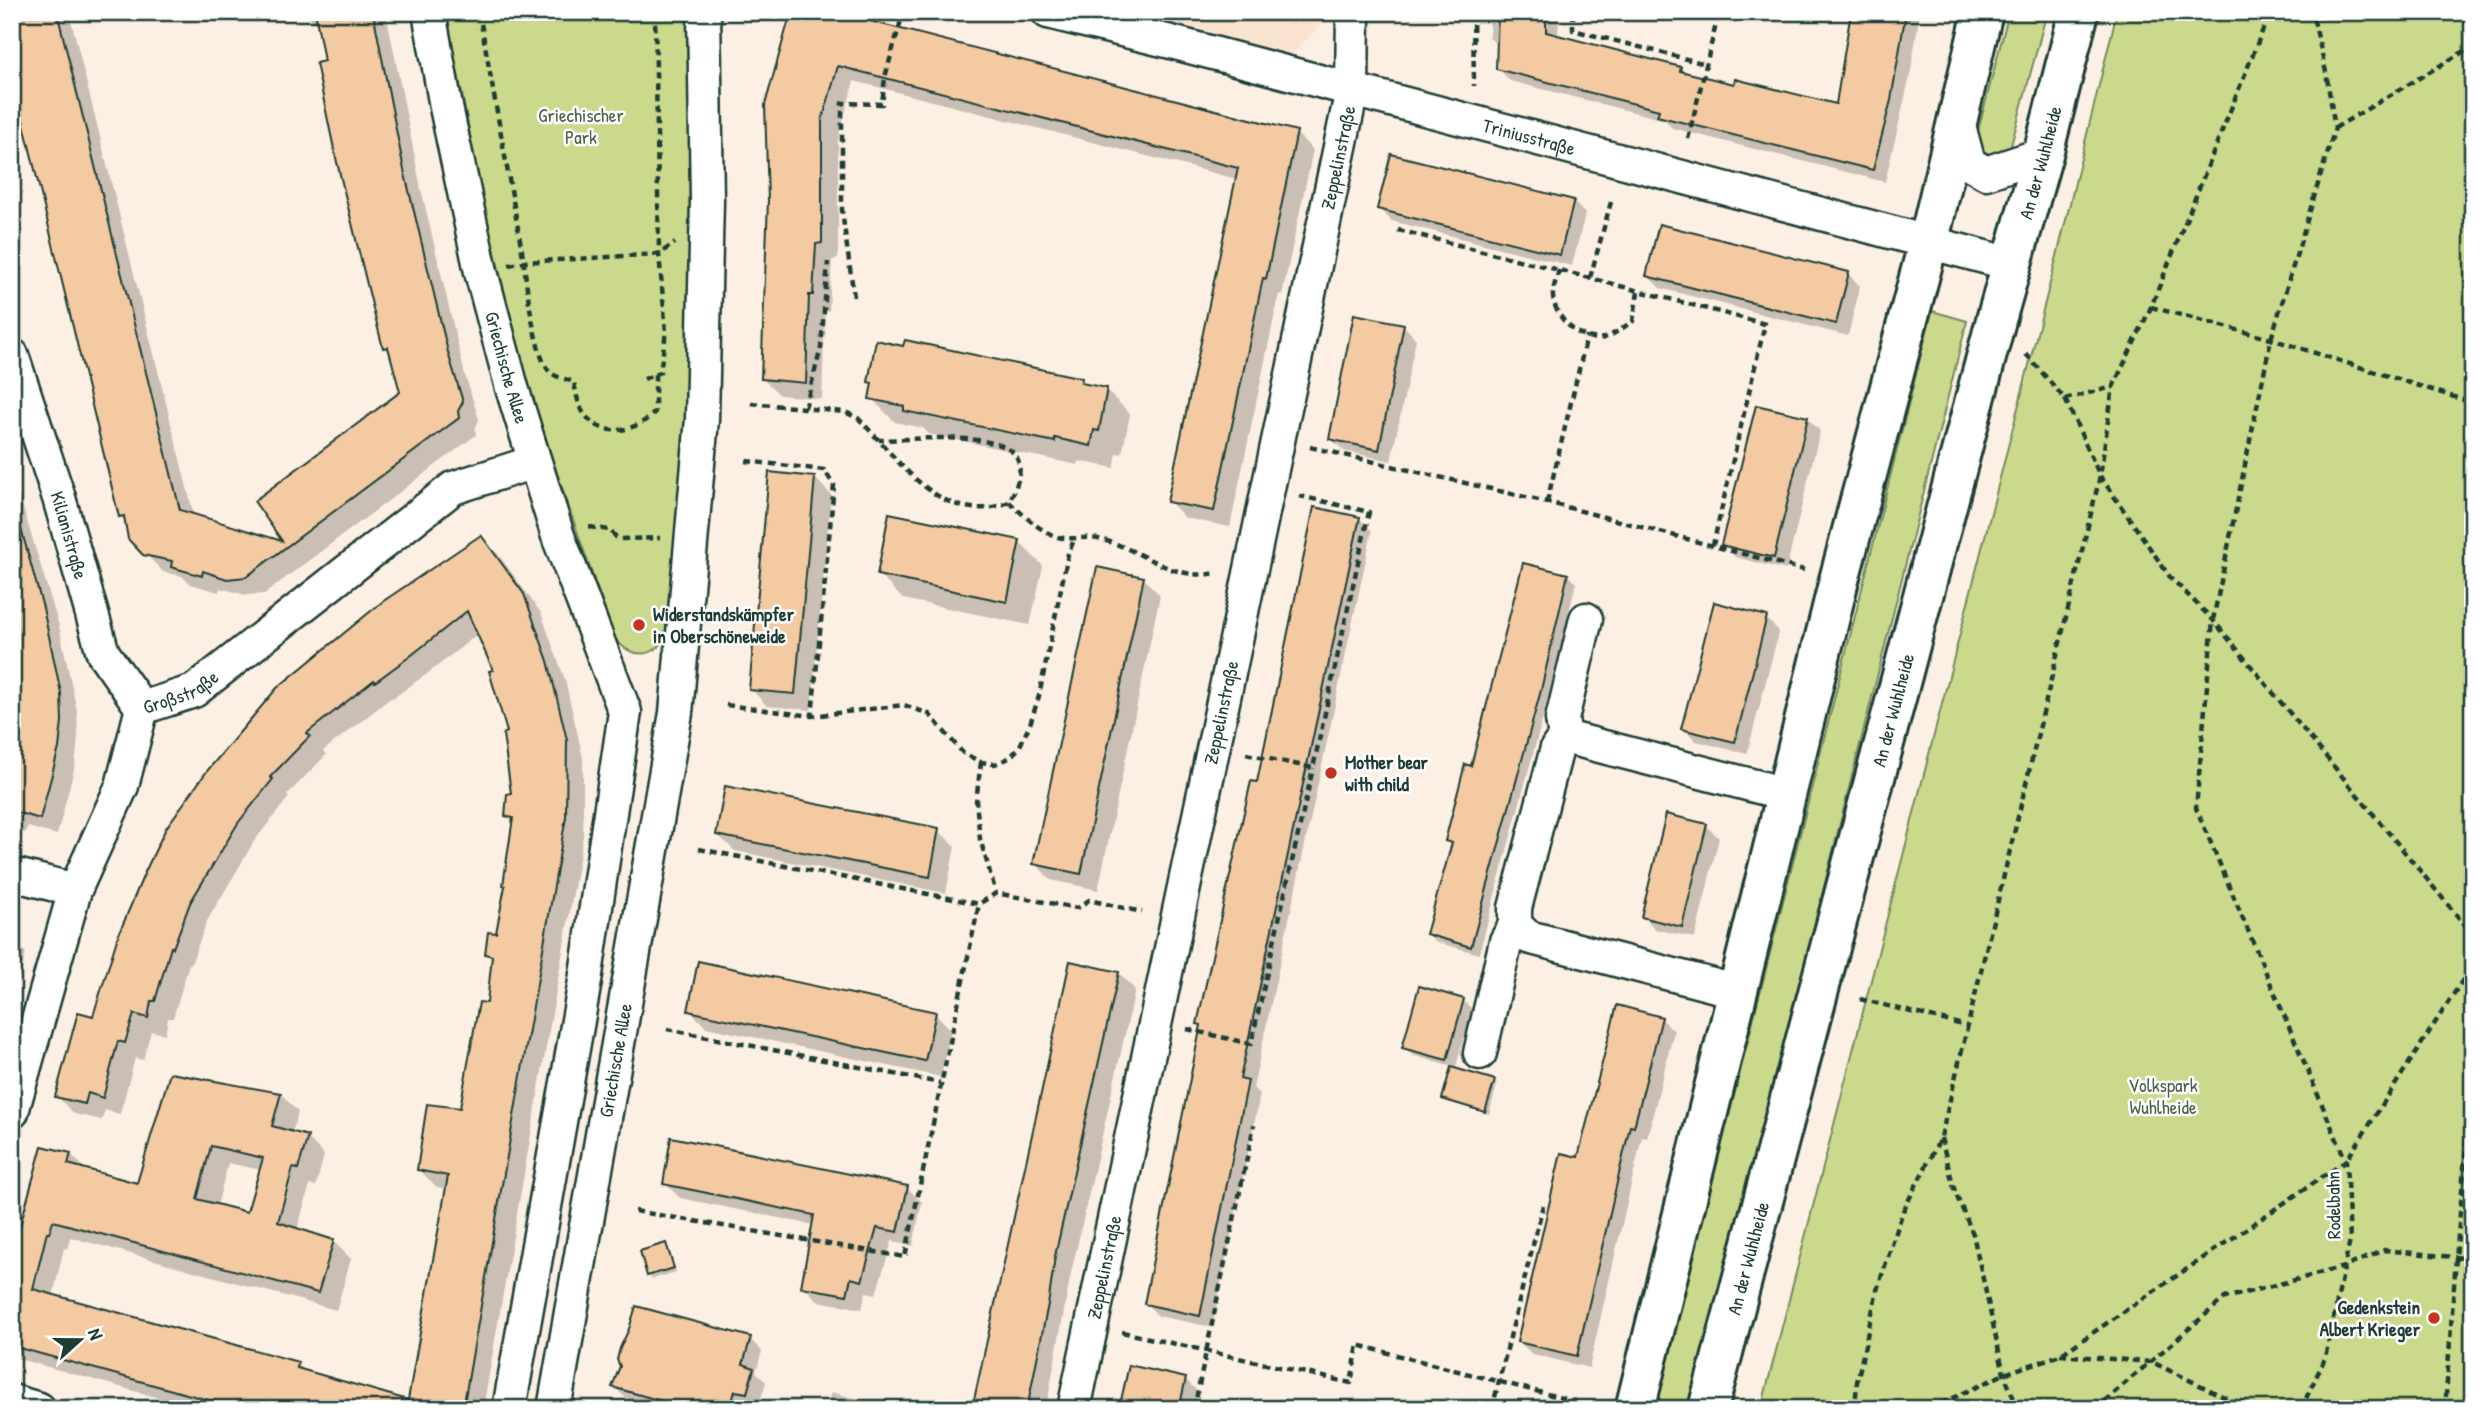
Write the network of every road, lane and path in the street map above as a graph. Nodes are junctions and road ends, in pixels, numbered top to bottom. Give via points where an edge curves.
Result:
1 (429, 12) edge
2 (479, 12) edge
3 (655, 12) edge
4 (704, 12) edge
5 (1048, 12) edge
6 (1353, 12) edge
7 (1473, 12) edge
8 (1573, 12) edge
9 (1719, 12) edge
10 (1983, 12) edge
11 (2079, 12) edge
12 (2270, 12) edge
13 (2312, 12) edge
14 (2469, 12) edge
15 (902, 17) dead end
16 (2473, 20) edge
17 (2473, 46) edge
18 (1706, 64) junction
19 (1474, 86) dead end
20 (1352, 90) junction
21 (1958, 122) junction
22 (2335, 128) junction
23 (1688, 139) dead end
24 (2043, 154) junction
25 (1611, 202) dead end
26 (1398, 230) dead end
27 (1928, 244) junction
28 (659, 254) junction
29 (524, 262) junction
30 (828, 262) dead end
31 (2011, 264) junction
32 (1559, 270) junction
33 (1590, 278) junction
34 (1638, 292) junction
35 (854, 298) dead end
36 (2151, 307) junction
37 (1587, 336) junction
38 (2271, 339) junction
39 (2025, 354) dead end
40 (12, 355) edge
41 (655, 374) junction
42 (644, 379) dead end
43 (2113, 387) junction
44 (2066, 399) junction
45 (751, 403) dead end
46 (2473, 403) edge
47 (805, 408) junction
48 (879, 440) junction
49 (1310, 447) dead end
50 (746, 461) dead end
51 (534, 462) junction
52 (2100, 476) junction
53 (1300, 496) dead end
54 (1009, 502) junction
55 (1546, 502) junction
56 (558, 536) junction
57 (692, 537) junction
58 (1074, 540) junction
59 (1713, 545) junction
60 (1804, 570) dead end
61 (1216, 573) dead end
62 (1586, 619) dead end
63 (2213, 620) junction
64 (726, 705) dead end
65 (142, 708) junction
66 (625, 712) junction
67 (676, 713) junction
68 (813, 716) junction
69 (1566, 737) junction
70 (1246, 754) dead end
71 (981, 762) junction
72 (1313, 768) junction
73 (1786, 794) junction
74 (699, 849) dead end
75 (12, 874) edge
76 (75, 890) junction
77 (996, 893) junction
78 (979, 904) junction
79 (1142, 912) dead end
80 (1515, 925) junction
81 (2473, 935) edge
82 (2473, 964) edge
83 (1739, 992) junction
84 (1860, 999) dead end
85 (1968, 1026) junction
86 (667, 1029) dead end
87 (1185, 1029) dead end
88 (1480, 1053) dead end
89 (2473, 1067) edge
90 (940, 1083) junction
91 (12, 1112) edge
92 (1254, 1125) dead end
93 (1941, 1137) junction
94 (2346, 1161) junction
95 (1543, 1205) dead end
96 (635, 1211) dead end
97 (2456, 1258) junction
98 (2473, 1259) edge
99 (2344, 1267) junction
100 (1122, 1332) dead end
101 (1207, 1350) junction
102 (2060, 1355) junction
103 (2151, 1363) junction
104 (2004, 1374) junction
105 (1500, 1382) junction
106 (12, 1401) edge
107 (1593, 1406) dead end
108 (39, 1409) edge
109 (509, 1409) edge
110 (554, 1409) edge
111 (1074, 1409) edge
112 (1194, 1409) edge
113 (1493, 1409) edge
114 (1634, 1409) edge
115 (1708, 1409) edge
116 (1855, 1409) edge
117 (1930, 1409) edge
118 (2018, 1409) edge
119 (2095, 1409) edge
120 (2249, 1409) edge
121 (2301, 1409) edge
122 (2445, 1409) edge

1 - 51 street, Griechische Allee via 481,272
2 - 29 path
3 - 28 path
4 - 57 street, Griechische Allee via 703,406
5 - 20 street, Triniusstraße
6 - 20 street, Zeppelinstraße
7 - 19 path
8 - 18 path via 1573,30
9 - 18 path
10 - 21 main road
11 - 24 main road, An der Wuhlheide
12 - 36 path
13 - 22 path
14 - 16 path
15 - 35 path via 882,104 842,103 842,211
17 - 22 path
18 - 23 path
20 - 27 street, Triniusstraße
20 - 111 street, Zeppelinstraße
21 - 24 street via 1969,163 1986,173
21 - 27 main road
22 - 38 path
24 - 31 main road, An der Wuhlheide
25 - 33 path
26 - 32 path
27 - 31 street, Triniusstraße
27 - 73 main road
28 - 29 path
28 - 41 path via 666,332 660,372
29 - 41 path via 543,362 550,374 574,382 584,414 597,426 614,431 646,421 655,412
30 - 47 path via 821,348
31 - 115 main road, An der Wuhlheide
32 - 33 path
32 - 37 path via 1553,297 1559,313 1570,329
33 - 34 path
34 - 37 path via 1633,321 1604,338
34 - 59 path via 1765,324
36 - 38 path
36 - 43 path
37 - 55 path
38 - 46 path
38 - 63 path
39 - 44 path
40 - 65 street, Kilianistraße via 103,653
41 - 42 path
43 - 44 path
43 - 52 path
44 - 52 path
45 - 47 path
47 - 48 path via 845,412 858,418
48 - 54 path via 922,486 944,500 981,509
48 - 54 path via 939,437 1007,448 1017,456 1019,466
49 - 55 path
50 - 68 path via 824,470 834,485
51 - 56 street, Griechische Allee
51 - 65 street, Großstraße via 453,488 194,691
52 - 63 path via 2170,577
52 - 85 path
53 - 72 path via 1369,512
54 - 58 path via 1045,531
55 - 59 path
56 - 57 path via 597,527 622,538
56 - 66 street, Griechische Allee
57 - 67 street, Griechische Allee
58 - 61 path via 1091,538 1127,549 1181,573
58 - 71 path via 1030,724 1009,758 995,764
59 - 60 path
62 - 69 street via 1562,719
63 - 81 path
63 - 94 path via 2196,808
64 - 68 path
65 - 76 street, Großstraße via 122,786
66 - 67 street
66 - 109 street, Griechische Allee via 582,994
67 - 110 street, Griechische Allee
68 - 71 path via 904,705 929,715 963,753
69 - 73 street
69 - 80 street via 1557,748 1515,908
70 - 72 path
71 - 77 path via 976,801 980,839
72 - 87 path via 1251,1044
73 - 83 main road
74 - 78 path
75 - 76 street
76 - 91 street, Großstraße
77 - 78 path
77 - 79 path via 1077,908 1089,900
78 - 90 path
80 - 83 street via 1528,937
80 - 88 street
82 - 94 path
83 - 114 main road
84 - 85 path
85 - 93 path
86 - 90 path
89 - 97 path
90 - 96 path via 905,1257
92 - 101 path
93 - 104 path via 1955,1192 1973,1234
93 - 116 path via 1903,1211 1877,1290
94 - 99 path, Rodelbahn via 2350,1240
94 - 102 path
95 - 105 path
97 - 98 path
97 - 99 path via 2384,1250
97 - 122 path
99 - 103 path via 2225,1298
99 - 121 path, Rodelbahn via 2325,1358
100 - 101 path
101 - 105 path via 1351,1383 1358,1345
101 - 112 path
102 - 103 path
102 - 104 path
103 - 119 path
103 - 120 path
104 - 117 path
104 - 118 path
105 - 107 path
105 - 113 path
106 - 108 street

